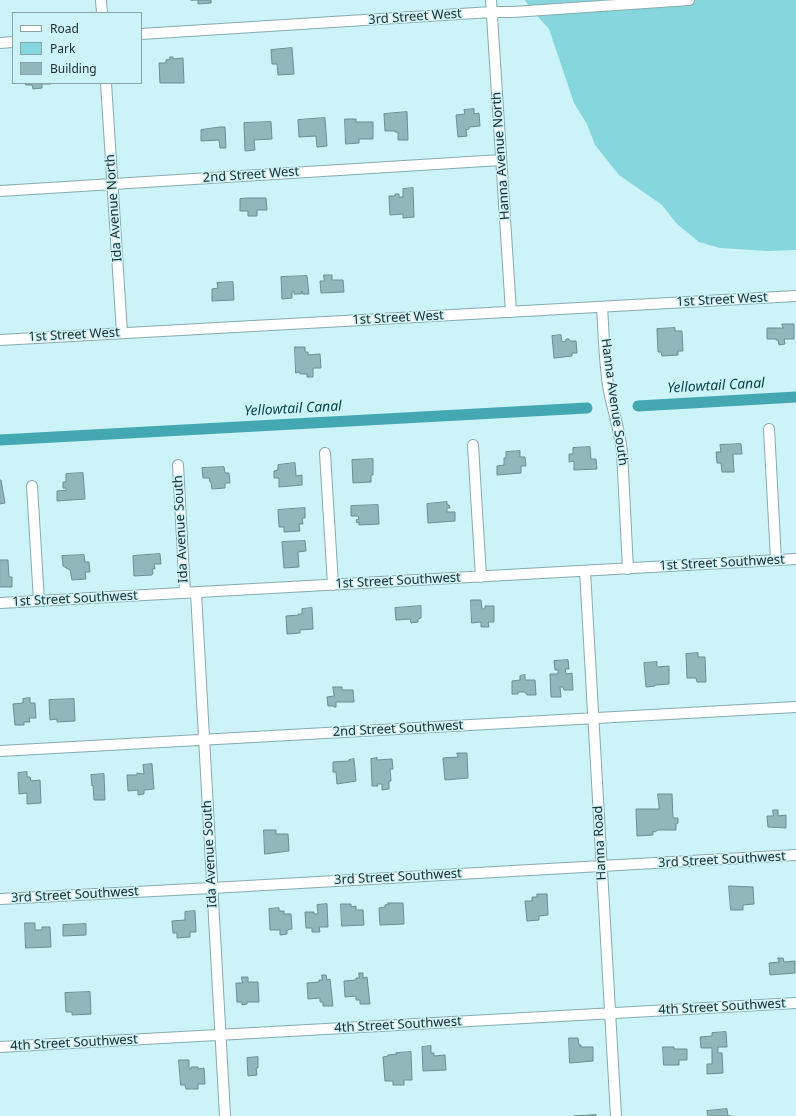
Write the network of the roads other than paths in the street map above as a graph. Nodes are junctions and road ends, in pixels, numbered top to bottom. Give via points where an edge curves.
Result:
1 (101, 0) edge
2 (491, 0) edge
3 (689, 0) edge
4 (102, 12) edge
5 (492, 12) junction
6 (142, 34) edge
7 (12, 42) edge
8 (0, 43) edge
9 (106, 84) edge
10 (502, 160) junction
11 (113, 184) junction
12 (0, 191) edge
13 (796, 296) edge
14 (602, 307) junction
15 (511, 312) junction
16 (122, 333) junction
17 (0, 340) edge
18 (769, 429) dead end
19 (473, 445) dead end
20 (325, 453) dead end
21 (178, 465) dead end
22 (32, 486) dead end
23 (796, 559) edge
24 (776, 560) junction
25 (628, 569) junction
26 (585, 571) junction
27 (481, 577) junction
28 (333, 585) junction
29 (196, 592) junction
30 (185, 593) junction
31 (38, 601) junction
32 (0, 603) edge
33 (796, 707) edge
34 (593, 718) junction
35 (204, 740) junction
36 (0, 751) edge
37 (796, 855) edge
38 (602, 867) junction
39 (212, 888) junction
40 (0, 899) edge
41 (796, 1003) edge
42 (610, 1014) junction
43 (220, 1035) junction
44 (0, 1047) edge
45 (225, 1116) edge
46 (616, 1116) edge

1 - 4 street
2 - 5 street, Hanna Avenue North
3 - 5 street, 3rd Street West
5 - 6 street, 3rd Street West
5 - 10 street, Hanna Avenue North
7 - 8 street
9 - 11 street, Ida Avenue North
10 - 11 street, 2nd Street West
10 - 15 street, Hanna Avenue North
11 - 12 street, 2nd Street West
11 - 16 street, Ida Avenue North
13 - 14 street, 1st Street West
14 - 15 street, 1st Street West
14 - 25 street, Hanna Avenue South via 609,390 621,439
15 - 16 street, 1st Street West
16 - 17 street, 1st Street West
18 - 24 street
19 - 27 street
20 - 28 street
21 - 30 street, Ida Avenue South
22 - 31 street
23 - 24 street, 1st Street Southwest
24 - 25 street, 1st Street Southwest
25 - 26 street, 1st Street Southwest
26 - 27 street, 1st Street Southwest
26 - 34 street, Hanna Road
27 - 28 street, 1st Street Southwest
28 - 29 street, 1st Street Southwest
29 - 30 street, 1st Street Southwest
29 - 35 street, Ida Avenue South
30 - 31 street, 1st Street Southwest
31 - 32 street, 1st Street Southwest
33 - 34 street, 2nd Street Southwest
34 - 35 street, 2nd Street Southwest
34 - 38 street, Hanna Road
35 - 36 street, 2nd Street Southwest
35 - 39 street, Ida Avenue South
37 - 38 street, 3rd Street Southwest
38 - 39 street, 3rd Street Southwest
38 - 42 street, Hanna Road
39 - 40 street, 3rd Street Southwest
39 - 43 street, Ida Avenue South
41 - 42 street, 4th Street Southwest
42 - 43 street, 4th Street Southwest
42 - 46 street, Hanna Road
43 - 44 street, 4th Street Southwest
43 - 45 street, Ida Avenue South

